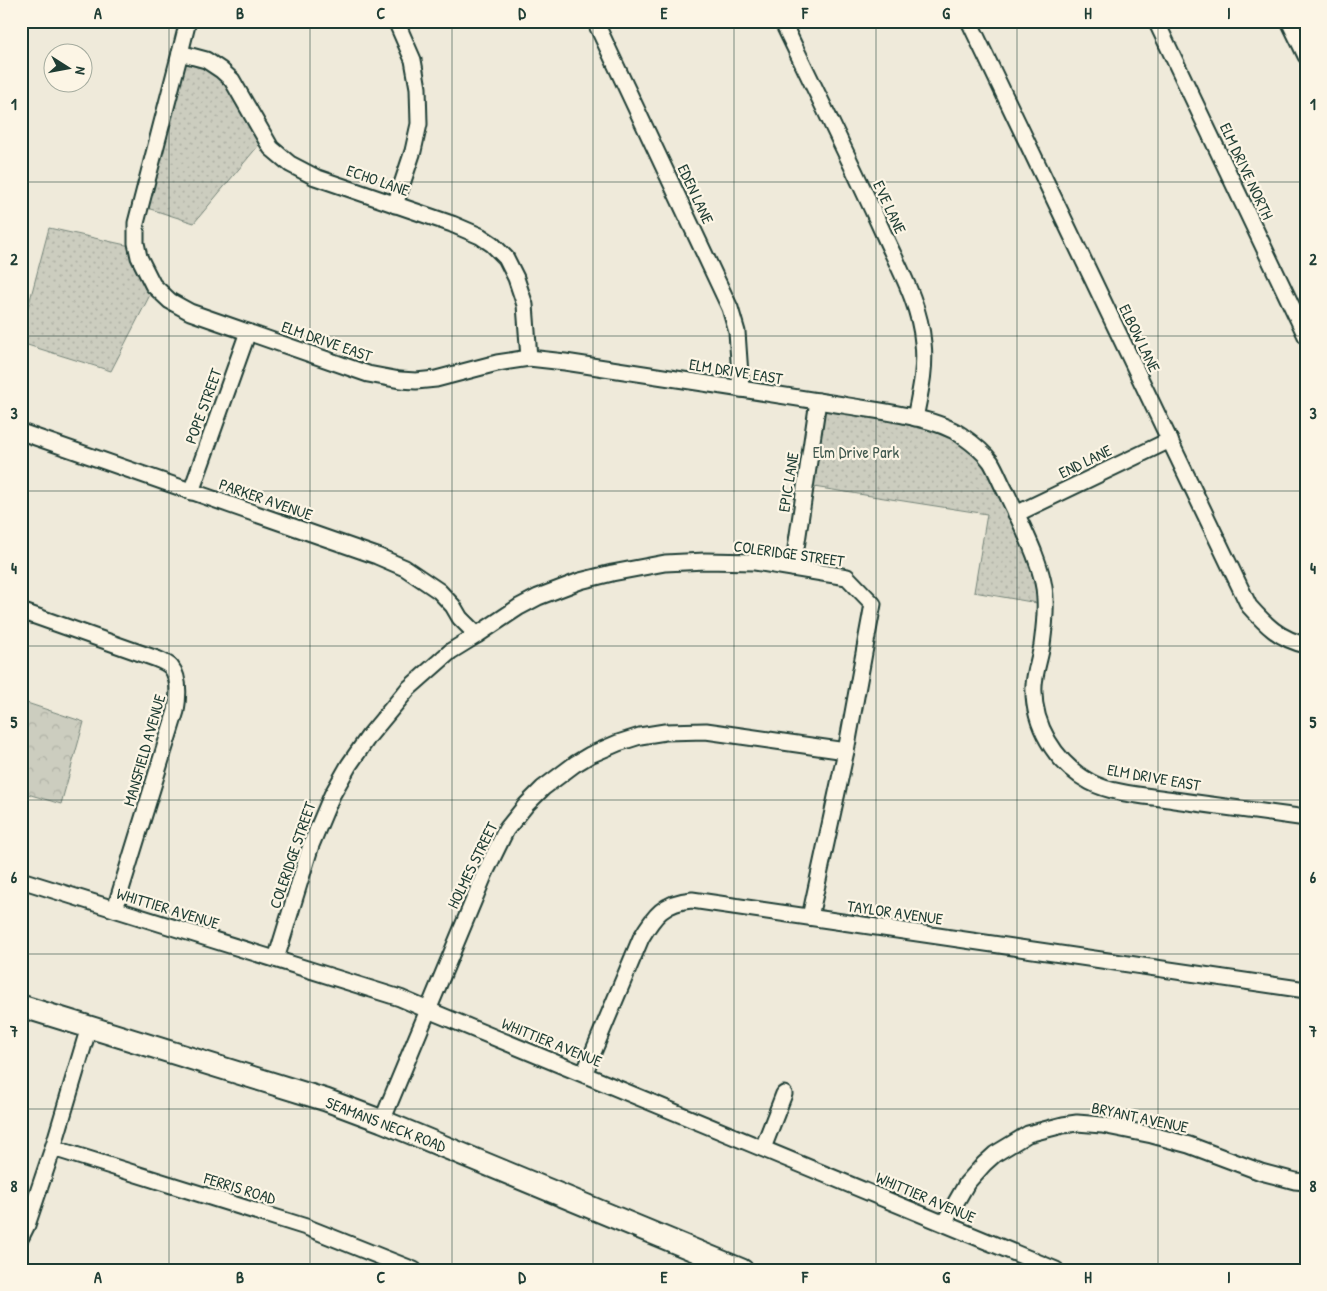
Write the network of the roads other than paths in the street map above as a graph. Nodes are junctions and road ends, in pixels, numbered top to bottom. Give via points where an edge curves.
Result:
1 (188, 21) edge
2 (396, 21) edge
3 (594, 21) edge
4 (782, 21) edge
5 (969, 21) edge
6 (1156, 21) edge
7 (1289, 21) edge
8 (180, 53) junction
9 (1306, 56) edge
10 (396, 205) junction
11 (248, 332) junction
12 (1306, 336) edge
13 (529, 358) junction
14 (741, 389) junction
15 (818, 401) junction
16 (915, 418) junction
17 (21, 432) edge
18 (1170, 440) junction
19 (191, 492) junction
20 (1016, 514) junction
21 (793, 568) junction
22 (21, 611) edge
23 (478, 635) junction
24 (1306, 645) edge
25 (846, 751) junction
26 (1306, 818) edge
27 (21, 880) edge
28 (115, 909) junction
29 (810, 917) junction
30 (276, 959) junction
31 (1306, 990) edge
32 (21, 1006) edge
33 (428, 1010) junction
34 (90, 1027) junction
35 (584, 1074) junction
36 (784, 1094) dead end
37 (382, 1121) junction
38 (53, 1148) junction
39 (763, 1148) junction
40 (1306, 1182) edge
41 (944, 1223) junction
42 (21, 1237) edge
43 (414, 1270) edge
44 (742, 1270) edge
45 (1056, 1270) edge

1 - 8 street, ELM DRIVE EAST
2 - 10 street via 413,60 419,124 414,151
3 - 14 street, EDEN LANE via 730,308 737,332
4 - 16 street, EVE LANE via 911,294 923,343 923,378
5 - 18 street, ELBOW LANE
6 - 12 street, ELM DRIVE NORTH
7 - 9 street
8 - 10 street, ECHO LANE via 206,60 232,80 271,148 290,164 315,177
8 - 11 street, ELM DRIVE EAST via 136,223 139,257 153,286 170,301 190,312
10 - 13 street, ECHO LANE via 480,236 506,258 525,305
11 - 13 street, ELM DRIVE EAST via 368,374 400,380 436,379
11 - 19 street, POPE STREET
13 - 14 street, ELM DRIVE EAST
14 - 15 street, ELM DRIVE EAST
15 - 16 street, ELM DRIVE EAST
15 - 21 street, EPIC LANE
16 - 20 street, ELM DRIVE EAST via 959,433 973,444 990,461
17 - 19 street, PARKER AVENUE
18 - 20 street, END LANE
18 - 24 street, ELBOW LANE via 1249,606 1279,634
19 - 23 street, PARKER AVENUE via 405,568 439,591
20 - 26 street, ELM DRIVE EAST via 1040,569 1046,597 1042,644 1034,683 1035,700 1044,734 1058,756 1076,773 1106,788
21 - 23 street, COLERIDGE STREET via 755,562 704,561 665,563 612,572 538,597
21 - 25 street, COLERIDGE STREET via 847,577 873,604
22 - 28 street, MANSFIELD AVENUE via 157,658 173,670 179,692 176,711
23 - 30 street, COLERIDGE STREET via 451,651 408,689 349,766 332,795 311,845
25 - 29 street, COLERIDGE STREET
25 - 33 street, HOLMES STREET via 706,731 665,732 618,743 575,764 543,788 506,830
27 - 28 street, WHITTIER AVENUE
28 - 30 street, WHITTIER AVENUE
29 - 31 street, TAYLOR AVENUE
29 - 35 street, TAYLOR AVENUE via 692,900 681,901 663,910 651,921 641,938
30 - 33 street, WHITTIER AVENUE
32 - 34 main road, SEAMANS NECK ROAD
33 - 35 street, WHITTIER AVENUE
33 - 37 street, HOLMES STREET
34 - 37 main road, SEAMANS NECK ROAD via 326,1100
34 - 38 street
35 - 39 street, WHITTIER AVENUE
36 - 39 street
37 - 44 main road, SEAMANS NECK ROAD
38 - 42 street
38 - 43 street, FERRIS ROAD via 306,1227
39 - 41 street, WHITTIER AVENUE
40 - 41 street, BRYANT AVENUE via 1261,1172 1152,1135 1102,1125 1063,1124 1028,1134 994,1154 967,1183
41 - 45 street, WHITTIER AVENUE

